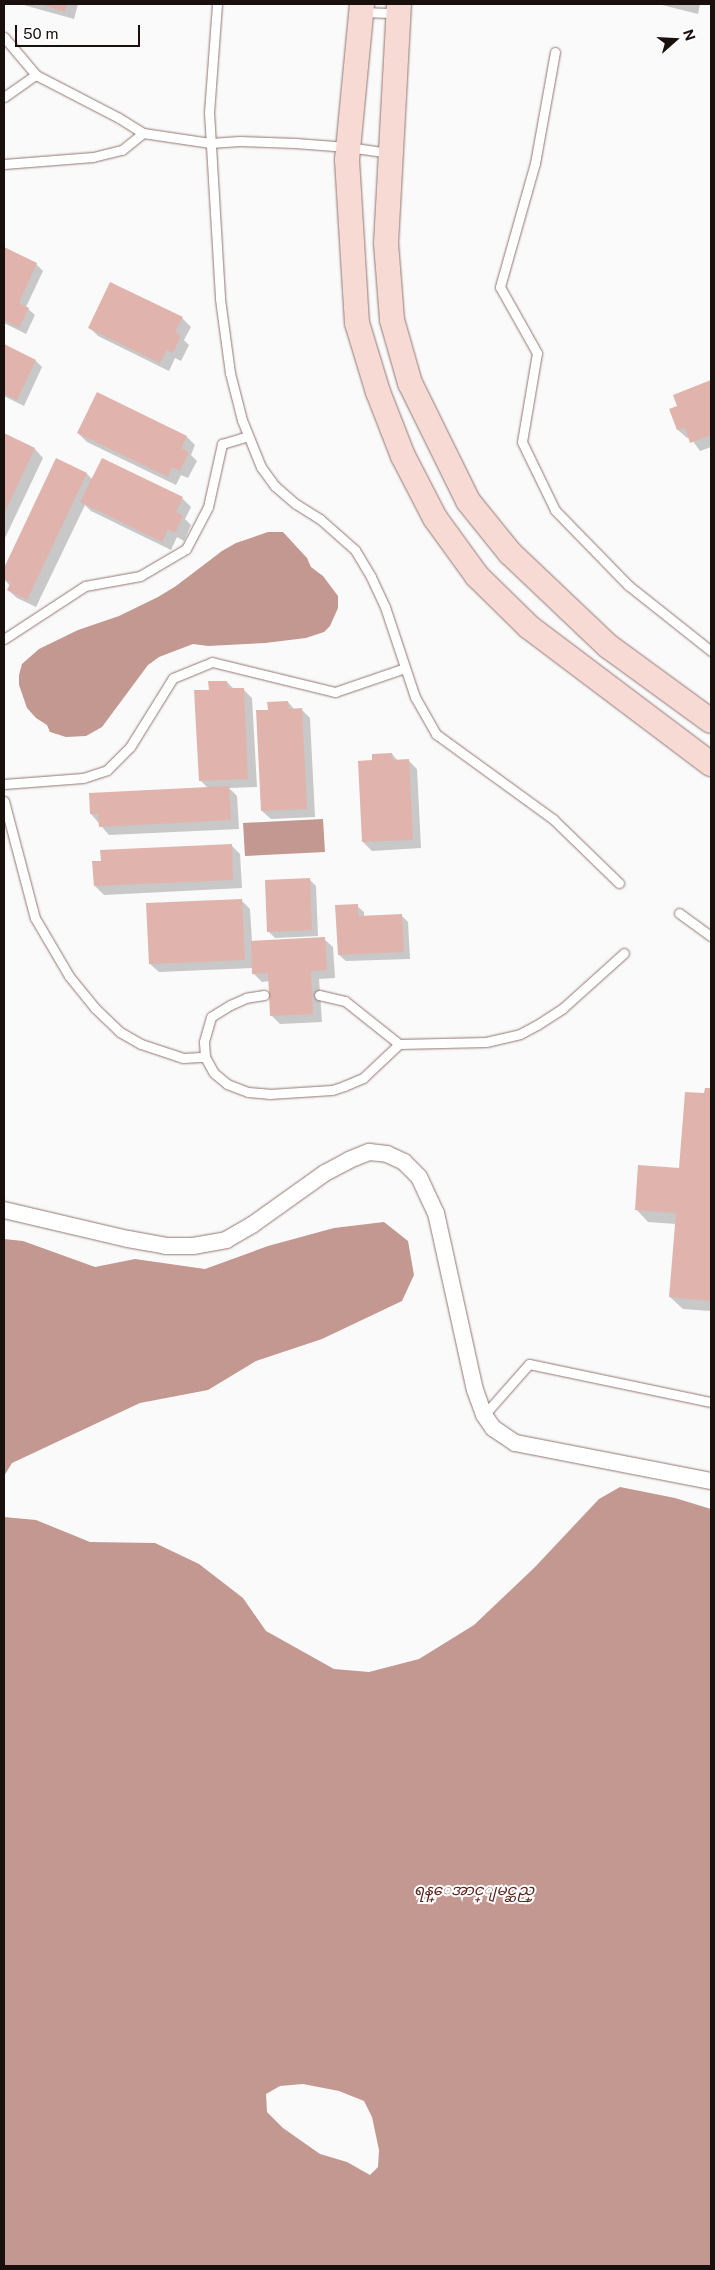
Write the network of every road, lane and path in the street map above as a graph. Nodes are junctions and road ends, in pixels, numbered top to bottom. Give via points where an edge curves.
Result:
1 (217, 4) edge
2 (362, 8) edge
3 (399, 8) edge
4 (4, 37) edge
5 (555, 52) dead end
6 (36, 75) junction
7 (4, 97) edge
8 (143, 134) junction
9 (210, 143) junction
10 (348, 147) junction
11 (392, 154) junction
12 (4, 164) edge
13 (248, 436) junction
14 (4, 639) edge
15 (711, 651) edge
16 (405, 668) junction
17 (711, 721) edge
18 (711, 764) edge
19 (4, 784) edge
20 (4, 801) edge
21 (619, 883) dead end
22 (678, 913) dead end
23 (710, 933) edge
24 (624, 953) dead end
25 (264, 995) dead end
26 (319, 995) dead end
27 (398, 1044) junction
28 (205, 1057) junction
29 (4, 1210) edge
30 (711, 1402) edge
31 (484, 1415) junction
32 (711, 1481) edge

1 - 9 lane via 209,112
2 - 3 lane
2 - 10 main road
3 - 11 main road
4 - 6 lane
5 - 15 lane via 535,163 500,287 537,353 522,442 556,510 628,585
6 - 7 lane
6 - 8 lane
8 - 9 lane
8 - 12 lane via 122,150 93,157
9 - 10 lane via 249,141
9 - 13 lane via 220,299 230,373
10 - 11 lane
10 - 18 main road via 357,323 378,392 403,456 436,518 477,576 529,627
11 - 17 main road via 386,243 392,320 410,383 468,501 510,554 608,646
13 - 14 lane via 222,444 208,507 186,549 140,576 85,586
13 - 16 lane via 261,467 275,486 342,536 355,550 385,607
16 - 19 lane via 335,692 212,662 174,678 130,747 107,770 83,778
16 - 21 lane via 414,697 436,734 553,819
20 - 28 lane via 35,918 70,976 95,1008 120,1032 134,1040 183,1058
22 - 23 lane
24 - 27 lane via 562,1008 520,1034 486,1042
25 - 28 lane via 230,1005 212,1018 204,1042
26 - 27 lane via 345,1001
27 - 28 lane via 363,1078 344,1086 269,1094 248,1092 227,1084 214,1073
29 - 31 street via 128,1239 166,1246 193,1246 226,1240 349,1160 369,1152 387,1154 404,1162 419,1177 436,1213
30 - 31 lane via 529,1364
31 - 32 street via 493,1428 515,1443

